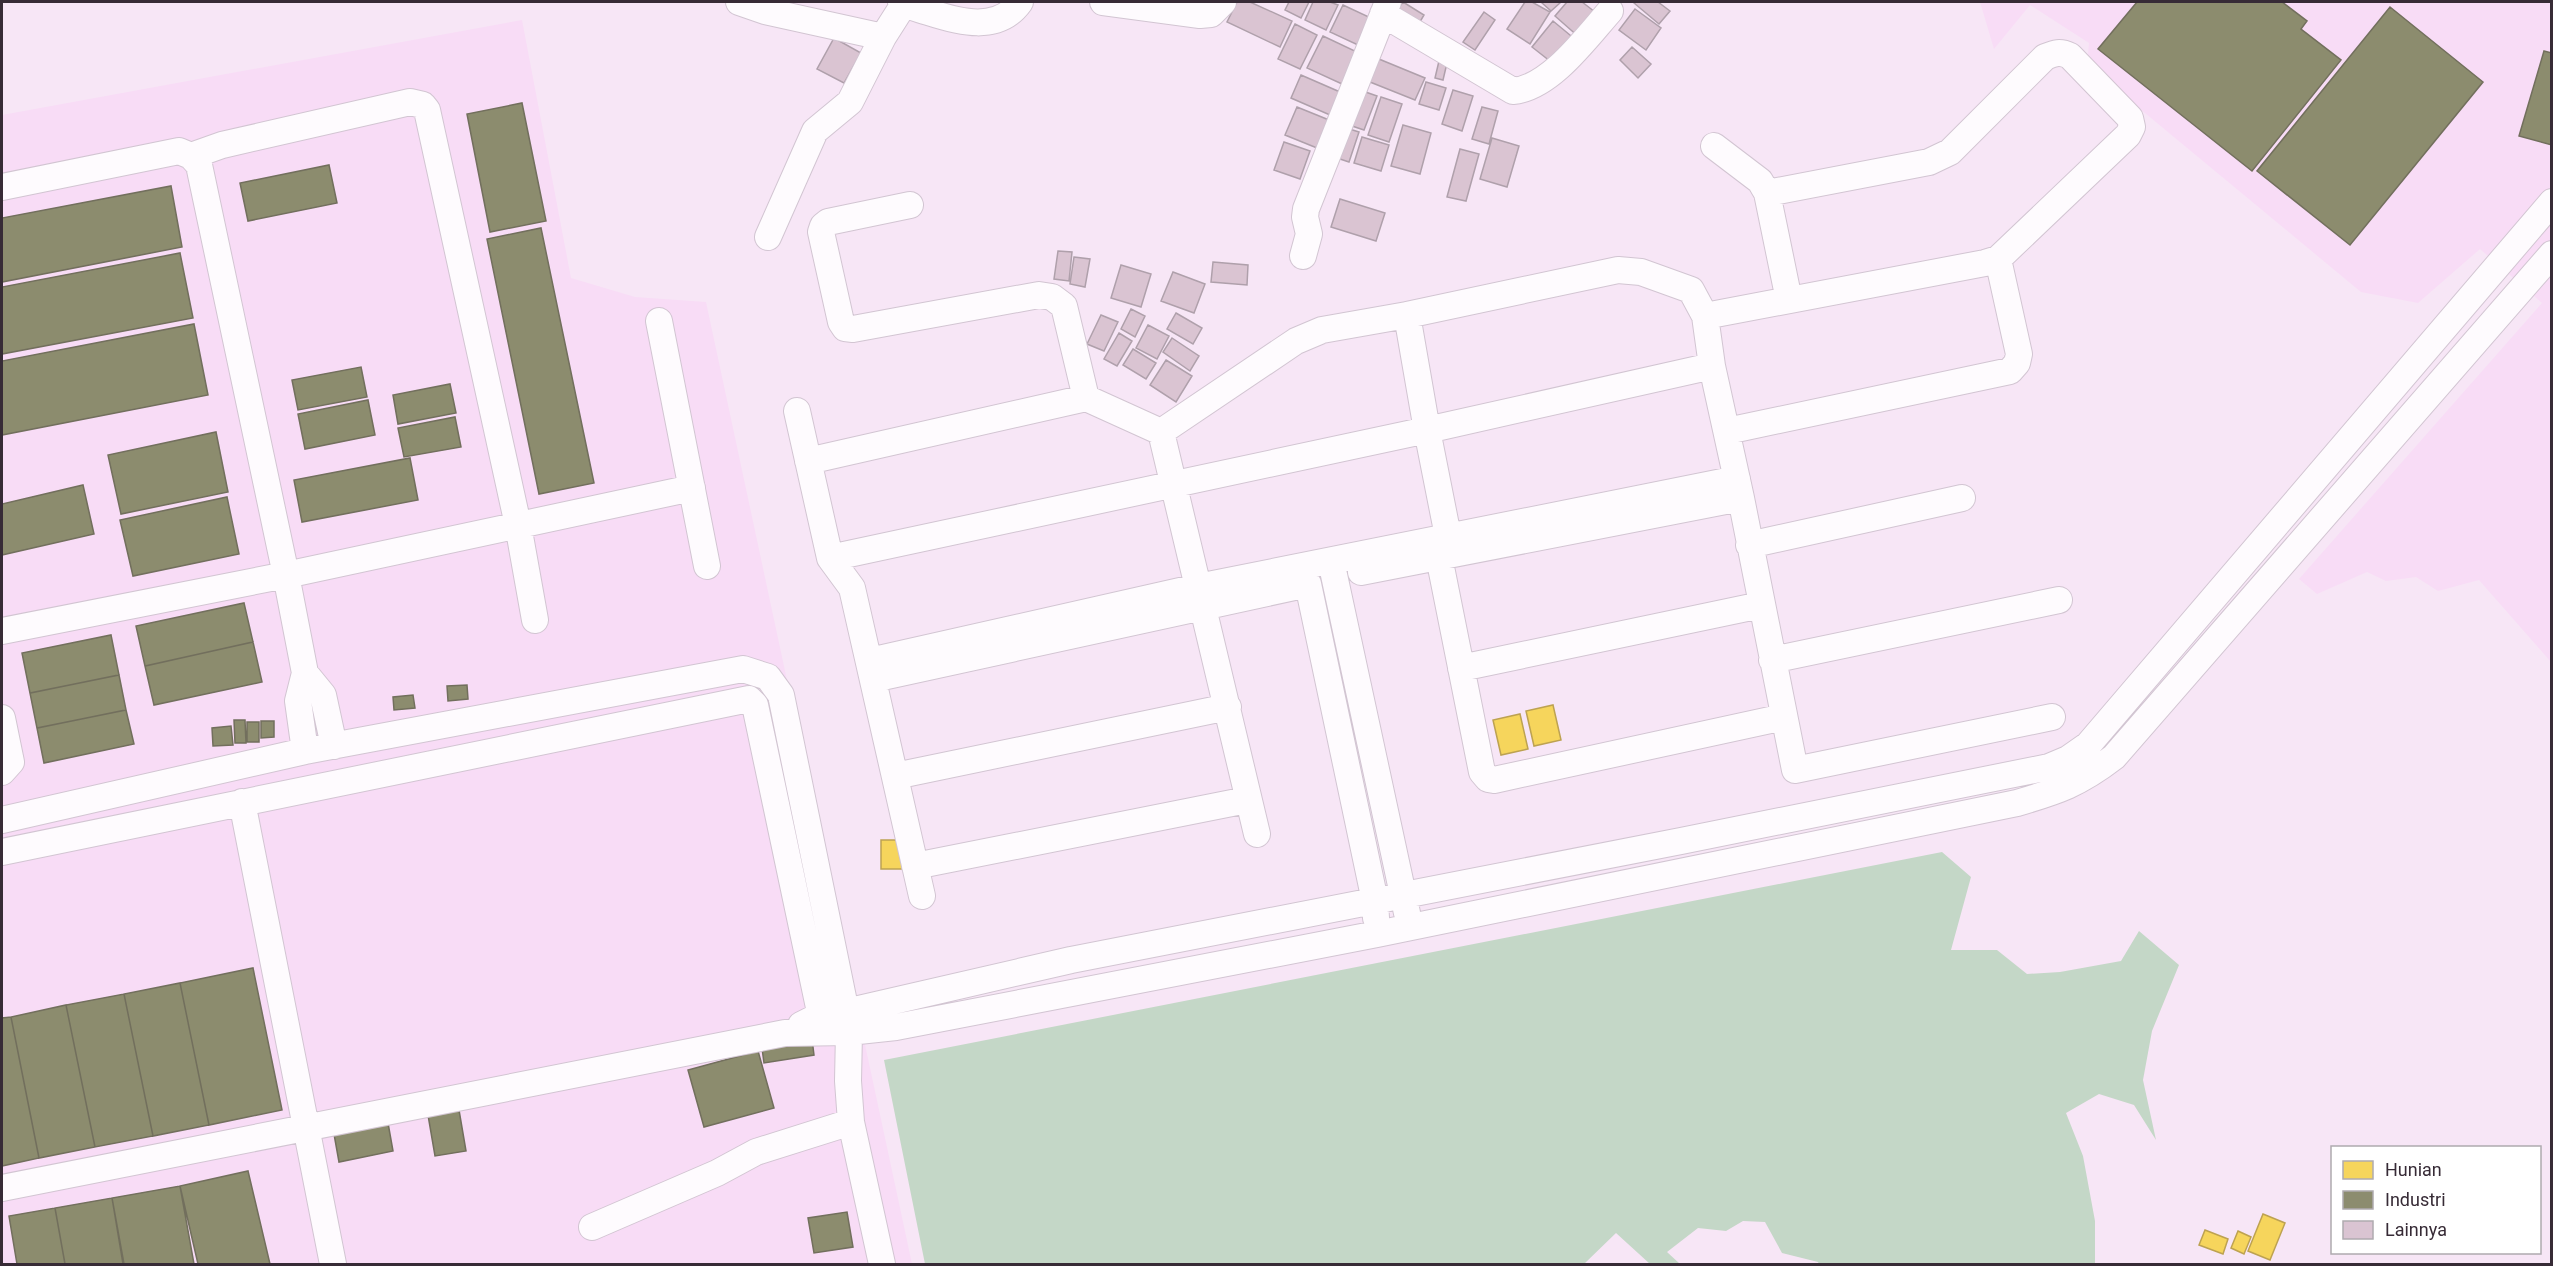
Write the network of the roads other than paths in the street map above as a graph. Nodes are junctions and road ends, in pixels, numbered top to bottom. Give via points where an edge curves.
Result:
1 (739, 2) edge
2 (1020, 2) edge
3 (1103, 2) edge
4 (1223, 2) edge
5 (903, 3) edge
6 (1385, 8) edge
7 (1610, 11) dead end
8 (883, 37) junction
9 (1714, 146) dead end
10 (191, 156) junction
11 (2, 187) edge
12 (1767, 193) junction
13 (2552, 202) edge
14 (910, 205) dead end
15 (768, 237) dead end
16 (2552, 254) edge
17 (1303, 256) dead end
18 (1998, 259) junction
19 (1789, 300) junction
20 (1407, 315) junction
21 (1705, 316) junction
22 (659, 321) dead end
23 (1712, 366) junction
24 (1086, 398) junction
25 (797, 411) dead end
26 (1427, 430) junction
27 (1727, 431) junction
28 (1161, 432) junction
29 (808, 461) junction
30 (1175, 483) junction
31 (692, 488) junction
32 (1739, 488) junction
33 (1962, 498) dead end
34 (518, 525) junction
35 (1749, 545) junction
36 (1444, 547) junction
37 (830, 558) junction
38 (707, 566) dead end
39 (1332, 569) junction
40 (286, 575) junction
41 (1307, 575) junction
42 (1201, 597) junction
43 (2059, 600) dead end
44 (1761, 605) junction
45 (535, 620) dead end
46 (2, 631) edge
47 (1772, 660) junction
48 (1461, 668) junction
49 (871, 670) junction
50 (305, 673) junction
51 (761, 674) junction
52 (753, 700) junction
53 (1228, 707) junction
54 (1784, 717) junction
55 (2052, 717) dead end
56 (2, 718) edge
57 (334, 746) junction
58 (305, 751) junction
59 (2, 772) edge
60 (895, 776) junction
61 (1248, 800) junction
62 (242, 802) junction
63 (2, 820) edge
64 (1257, 834) dead end
65 (2, 852) edge
66 (915, 867) junction
67 (922, 896) dead end
68 (1403, 896) junction
69 (1375, 901) junction
70 (1410, 927) junction
71 (1377, 934) junction
72 (835, 1023) junction
73 (851, 1122) junction
74 (308, 1127) junction
75 (2, 1188) edge
76 (592, 1227) dead end
77 (333, 1264) edge
78 (882, 1264) edge

1 - 8 street
2 - 5 street via 1006,17 981,23 950,20
3 - 4 street via 1200,15 1211,14
5 - 8 street
6 - 7 street via 1513,91 1547,77
6 - 17 street via 1306,208 1309,234
8 - 15 street via 850,102 815,131
9 - 12 street via 1760,181
10 - 11 street via 179,151
10 - 34 street via 222,145 410,102 423,105
10 - 40 street via 199,165
12 - 18 street via 1941,158 2045,57 2062,53 2130,118 2132,127
12 - 19 street
13 - 68 street via 2096,736 2068,759 2037,770
14 - 24 street via 823,226 821,232 838,311 845,328 1039,295 1052,297 1064,306
16 - 70 street via 2114,758 2090,776 2064,790 2017,803
18 - 19 street
18 - 27 street via 2019,354 2010,371
19 - 21 street
20 - 21 street via 1618,270 1641,272 1691,290
20 - 26 street
20 - 28 street via 1322,330 1296,341
21 - 23 street
22 - 31 street
23 - 26 street
23 - 27 street
24 - 28 street
24 - 29 street
25 - 29 street
26 - 30 street
26 - 36 street
27 - 32 street
28 - 30 street
29 - 37 street
30 - 37 street
30 - 42 street
31 - 34 street
31 - 38 street
32 - 35 street
32 - 36 street
33 - 35 street
34 - 40 street
34 - 45 street
35 - 44 street
36 - 39 street
36 - 48 street
37 - 49 street via 852,588
39 - 41 street
39 - 68 street
40 - 46 street
40 - 50 street
41 - 42 street
41 - 69 street
42 - 49 street
42 - 53 street
43 - 47 street
44 - 47 street
44 - 48 street
47 - 54 street
48 - 54 street via 1482,772 1494,780
49 - 60 street
50 - 57 street via 323,695
50 - 58 street via 298,701
51 - 52 street
51 - 57 street via 743,669
51 - 72 street via 781,695
52 - 62 street
52 - 72 street
53 - 60 street
53 - 61 street
54 - 55 street via 1795,770
56 - 59 street via 11,762
57 - 58 street
58 - 63 street
60 - 66 street
61 - 64 street
61 - 66 street
62 - 65 street
62 - 74 street
66 - 67 street
68 - 69 street
68 - 70 street
69 - 71 street
69 - 72 street via 1071,960
70 - 71 street
71 - 72 street via 896,1027
72 - 73 street via 848,1081
72 - 74 street
73 - 76 street via 756,1152
73 - 78 street
74 - 75 street
74 - 77 street

